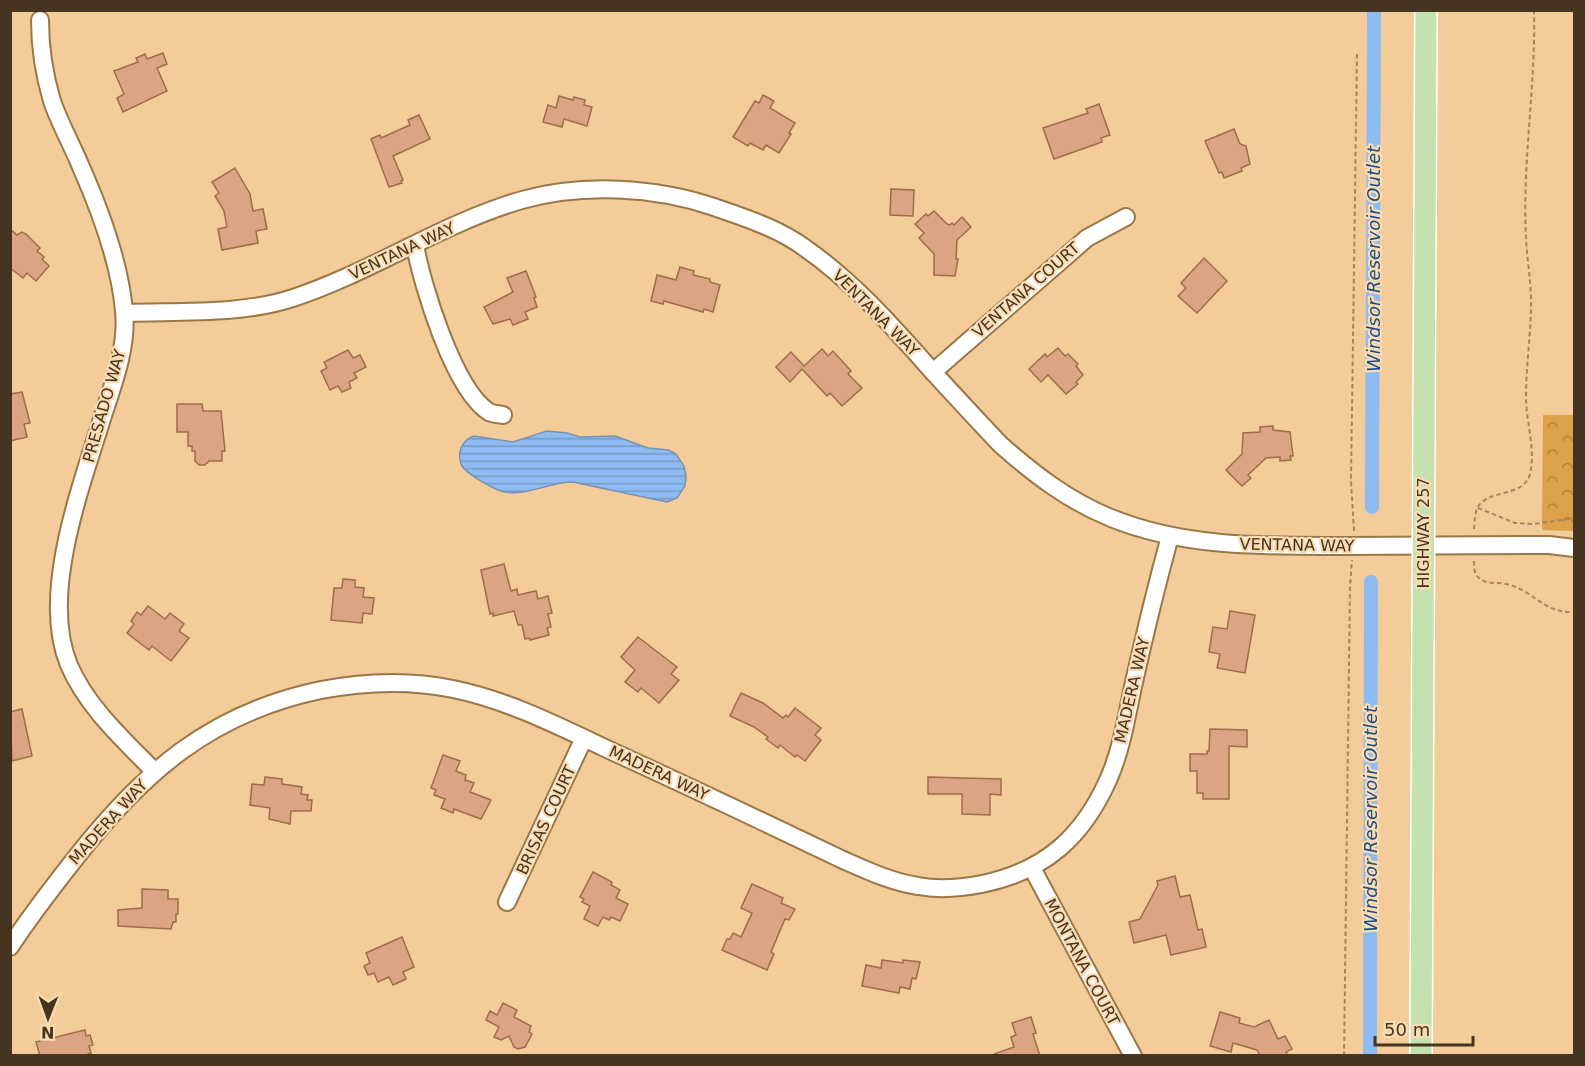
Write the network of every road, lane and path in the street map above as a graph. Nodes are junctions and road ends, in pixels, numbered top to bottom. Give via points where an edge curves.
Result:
1 (1426, 10) edge
2 (1534, 10) edge
3 (40, 20) dead end
4 (1126, 217) dead end
5 (415, 245) junction
6 (125, 313) junction
7 (933, 372) junction
8 (503, 415) dead end
9 (1478, 508) junction
10 (1575, 518) edge
11 (1474, 529) dead end
12 (1170, 536) junction
13 (1423, 546) junction
14 (1575, 548) edge
15 (1473, 561) dead end
16 (1575, 612) edge
17 (584, 738) junction
18 (154, 771) junction
19 (1032, 868) junction
20 (507, 902) dead end
21 (10, 946) edge
22 (1133, 1056) edge
23 (1421, 1056) edge

1 - 13 main road, HIGHWAY 257
2 - 9 path via 1526,172 1531,299 1526,393 1530,474 1526,483 1489,498
3 - 6 street, PRESADO WAY via 40,51 52,100 100,216
4 - 7 street, VENTANA COURT via 1087,238
5 - 6 street, VENTANA WAY via 348,278 272,304
5 - 7 street, VENTANA WAY via 490,211 555,194 603,190 687,199 763,225 803,246 867,299
5 - 8 street via 424,288 455,364 480,403 490,412
6 - 18 street, PRESADO WAY via 115,379 64,552 59,617 65,653 77,681 108,723
7 - 12 street, VENTANA WAY via 1001,446 1044,481 1111,518
9 - 10 path via 1515,523
9 - 11 path
12 - 13 street, VENTANA WAY via 1233,544
12 - 19 street, MADERA WAY via 1108,778 1083,825
13 - 14 street, VENTANA WAY
13 - 23 main road, HIGHWAY 257
15 - 16 path via 1477,578 1484,582 1506,584 1548,608
17 - 18 street, MADERA WAY via 519,708 452,688 367,684 267,704 212,729
17 - 19 street, MADERA WAY via 879,876 939,888 973,886
17 - 20 street, BRISAS COURT
18 - 21 street, MADERA WAY via 93,835
19 - 22 street, MONTANA COURT

